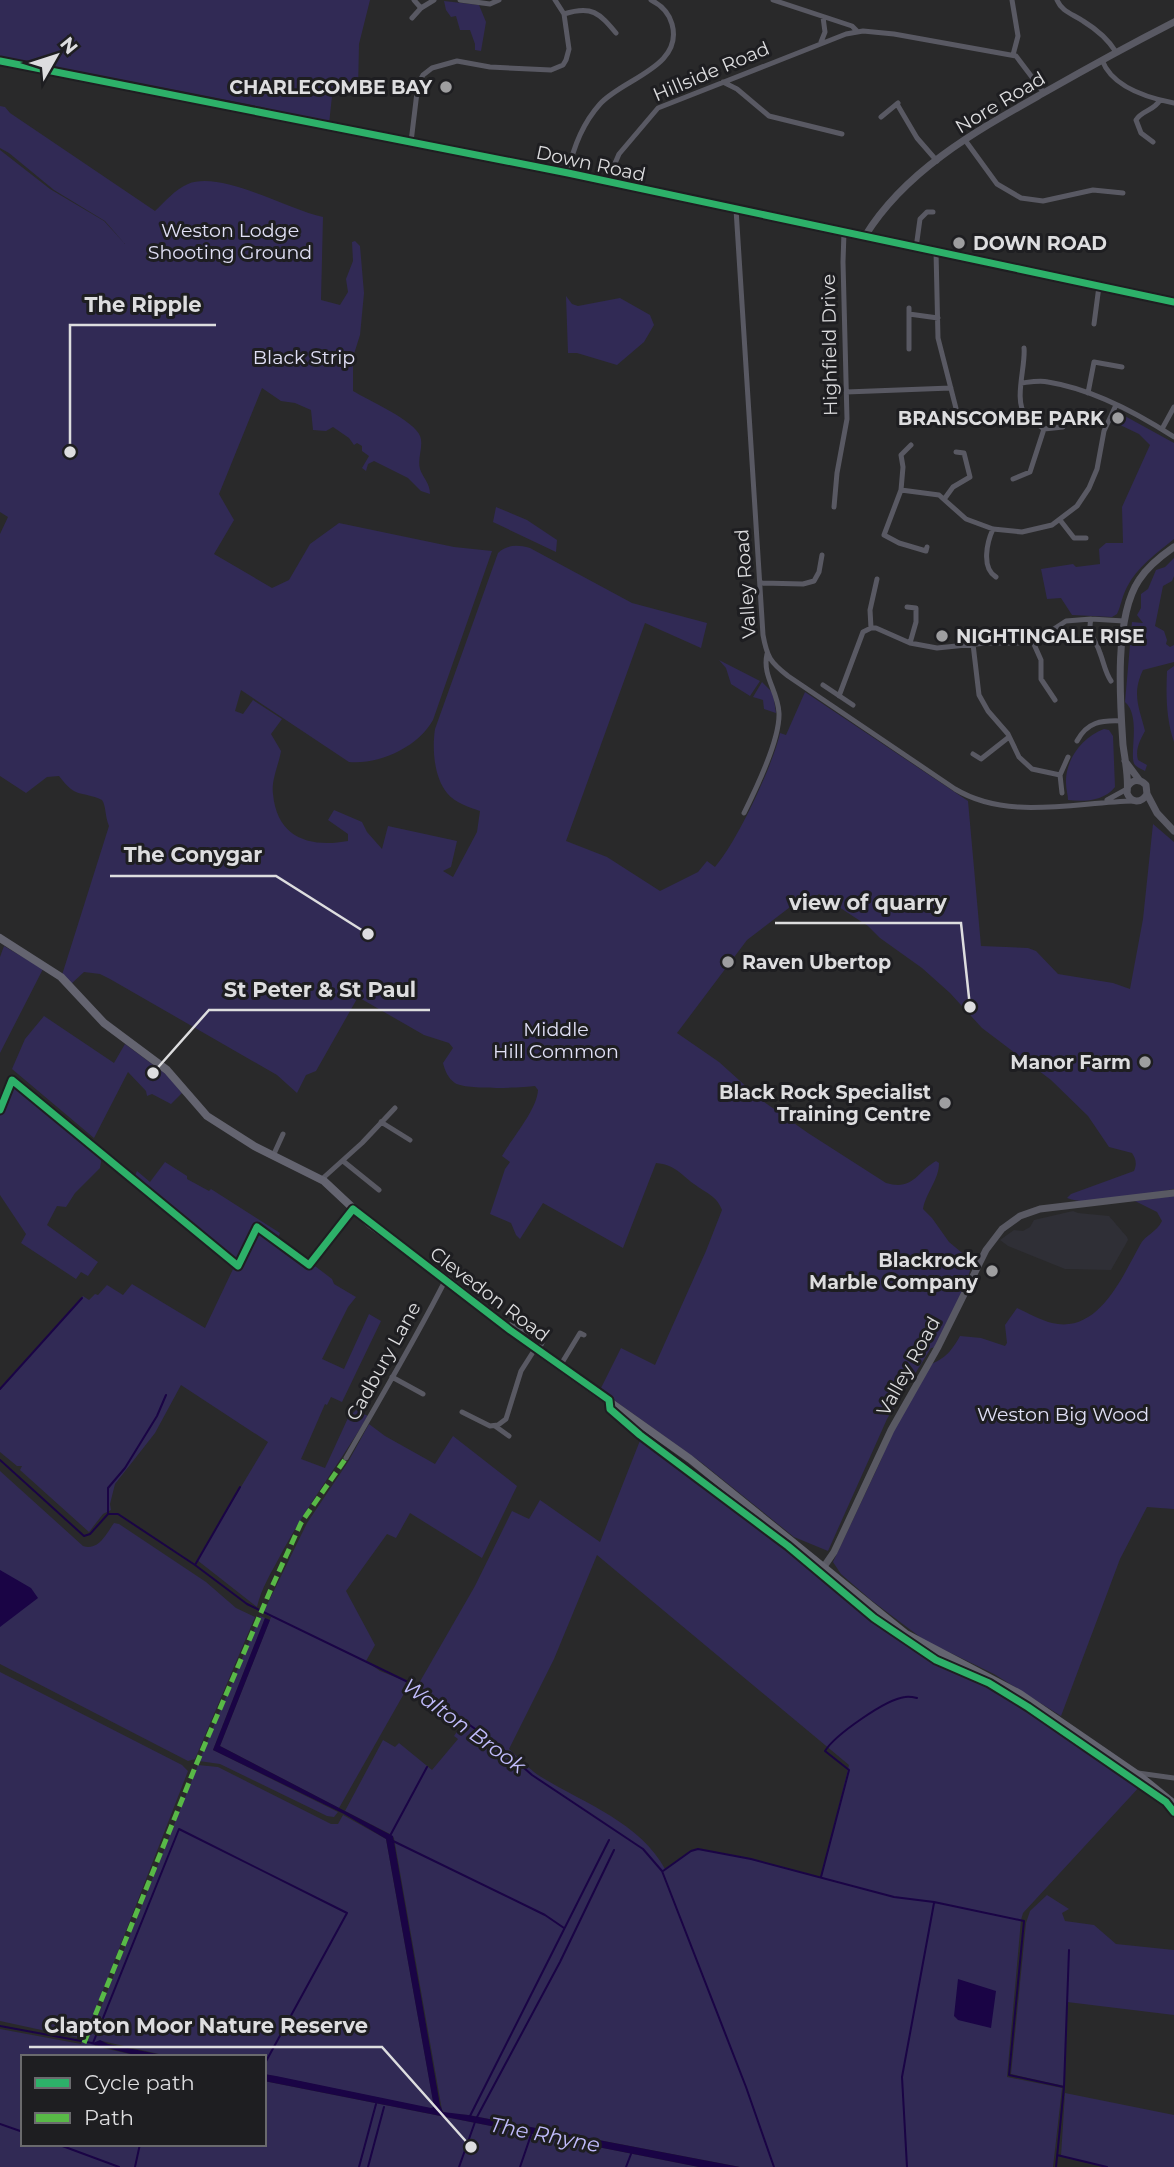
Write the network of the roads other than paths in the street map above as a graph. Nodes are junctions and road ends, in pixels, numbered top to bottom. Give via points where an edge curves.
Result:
1 (414, 0) edge
2 (434, 0) edge
3 (460, 0) edge
4 (499, 0) edge
5 (555, 0) edge
6 (651, 0) edge
7 (773, 0) edge
8 (1012, 0) edge
9 (1058, 1) edge
10 (421, 8) junction
11 (564, 14) junction
12 (823, 17) junction
13 (412, 18) dead end
14 (1174, 22) edge
15 (857, 31) junction
16 (616, 33) dead end
17 (821, 42) junction
18 (1116, 52) junction
19 (1013, 55) junction
20 (1102, 60) junction
21 (0, 61) edge
22 (742, 74) junction
23 (721, 82) junction
24 (1044, 93) junction
25 (744, 94) junction
26 (1160, 100) junction
27 (1174, 103) edge
28 (881, 117) dead end
29 (1146, 137) junction
30 (965, 140) junction
31 (834, 141) dead end
32 (411, 142) junction
33 (1153, 142) dead end
34 (1141, 143) dead end
35 (937, 161) junction
36 (568, 173) junction
37 (611, 183) junction
38 (1123, 193) dead end
39 (736, 209) junction
40 (929, 210) dead end
41 (844, 232) junction
42 (865, 236) junction
43 (916, 248) junction
44 (936, 251) junction
45 (1099, 286) junction
46 (1174, 302) edge
47 (937, 318) junction
48 (1094, 324) dead end
49 (909, 349) dead end
50 (1026, 353) dead end
51 (1087, 360) dead end
52 (1094, 362) junction
53 (1122, 368) dead end
54 (1021, 383) junction
55 (951, 388) junction
56 (846, 392) junction
57 (1088, 393) junction
58 (1116, 405) junction
59 (1174, 407) edge
60 (960, 424) dead end
61 (1062, 427) dead end
62 (1044, 429) junction
63 (1162, 429) junction
64 (1174, 437) edge
65 (911, 445) dead end
66 (956, 452) dead end
67 (894, 454) dead end
68 (901, 455) junction
69 (1029, 474) junction
70 (1013, 479) dead end
71 (1035, 482) dead end
72 (901, 490) junction
73 (945, 498) junction
74 (834, 507) dead end
75 (1060, 520) junction
76 (993, 529) junction
77 (1086, 538) dead end
78 (1174, 547) edge
79 (822, 555) dead end
80 (928, 559) dead end
81 (996, 578) dead end
82 (877, 579) dead end
83 (814, 581) junction
84 (761, 583) junction
85 (820, 585) dead end
86 (866, 590) dead end
87 (873, 592) junction
88 (907, 607) dead end
89 (1091, 619) junction
90 (1124, 621) junction
91 (871, 628) junction
92 (1033, 642) junction
93 (910, 643) junction
94 (973, 644) junction
95 (767, 654) junction
96 (1111, 658) dead end
97 (1102, 660) junction
98 (849, 669) junction
99 (858, 672) dead end
100 (1111, 681) dead end
101 (823, 685) dead end
102 (839, 696) junction
103 (1055, 700) dead end
104 (853, 705) dead end
105 (1122, 721) junction
106 (1074, 730) dead end
107 (1081, 734) junction
108 (1009, 737) junction
109 (1077, 741) dead end
110 (973, 754) dead end
111 (1068, 757) dead end
112 (1125, 760) junction
113 (1032, 769) junction
114 (1059, 775) junction
115 (1029, 776) dead end
116 (1140, 781) junction
117 (1128, 787) junction
118 (1062, 793) dead end
119 (1147, 794) junction
120 (1138, 801) junction
121 (1105, 802) junction
122 (744, 813) dead end
123 (1157, 813) junction
124 (1174, 831) edge
125 (0, 938) edge
126 (395, 1108) dead end
127 (381, 1122) junction
128 (283, 1134) dead end
129 (410, 1140) dead end
130 (273, 1156) junction
131 (342, 1161) junction
132 (322, 1179) junction
133 (379, 1190) dead end
134 (1174, 1193) edge
135 (446, 1279) junction
136 (512, 1323) dead end
137 (584, 1335) dead end
138 (536, 1350) junction
139 (560, 1366) junction
140 (392, 1377) junction
141 (423, 1394) dead end
142 (462, 1412) dead end
143 (508, 1417) junction
144 (495, 1426) junction
145 (346, 1458) dead end
146 (823, 1568) junction
147 (1134, 1773) junction
148 (1174, 1778) edge
149 (1174, 1804) edge

1 - 10 street
2 - 10 street
3 - 4 street via 490,4
5 - 11 street
6 - 36 street via 664,9 672,23 669,49 652,69 622,86 589,117
7 - 12 street
8 - 19 street via 1018,36
9 - 18 street via 1063,10 1105,37
10 - 13 street
11 - 16 street via 592,11
11 - 32 street via 568,52 557,69 457,61 426,72 418,83
12 - 15 street
12 - 17 street
14 - 18 street, Nore Road
15 - 17 street, Hillside Road
15 - 19 street
17 - 22 street, Hillside Road
18 - 20 street, Nore Road
19 - 24 street
20 - 24 street, Nore Road
20 - 26 street via 1120,81
21 - 32 street, Down Road
22 - 23 street, Hillside Road
22 - 25 street via 739,84
23 - 25 street
23 - 37 street, Hillside Road via 654,110 619,154
24 - 30 street, Nore Road
25 - 31 street via 769,116 839,133
26 - 27 street
26 - 29 street via 1137,118
28 - 35 street via 898,103 917,138
29 - 33 street
29 - 34 street
30 - 35 street, Nore Road
30 - 38 street via 997,184 1021,198 1043,201 1087,191
32 - 36 street, Down Road
35 - 42 street, Nore Road via 898,192
36 - 37 street, Down Road
37 - 39 street, Down Road
39 - 41 street, Down Road
39 - 84 street, Valley Road
40 - 43 street via 919,221
41 - 42 street, Down Road
41 - 56 street, Highfield Drive
42 - 43 street, Down Road
43 - 44 street, Down Road
44 - 45 street, Down Road
44 - 47 street
45 - 46 street, Down Road
45 - 48 street
47 - 49 street via 909,311
47 - 55 street
50 - 54 street
51 - 52 street
52 - 53 street
52 - 57 street
54 - 57 street via 1047,381
54 - 62 street via 1022,411
55 - 56 street
55 - 60 street
56 - 74 street, Highfield Drive via 846,424 836,473 839,499
57 - 58 street
58 - 63 street
58 - 75 street via 1104,431 1092,482 1081,501
59 - 63 street
61 - 62 street
62 - 69 street
63 - 64 street
65 - 68 street
66 - 73 street via 965,451 970,477
67 - 68 street
68 - 72 street
69 - 70 street
69 - 71 street
72 - 73 street
72 - 80 street via 884,535 927,549
73 - 76 street via 966,519
75 - 76 street via 1022,533
75 - 77 street via 1071,540
76 - 81 street via 987,574
78 - 90 street via 1139,579
79 - 83 street
82 - 87 street
83 - 84 street
83 - 85 street
84 - 95 street, Valley Road
86 - 87 street
87 - 91 street
88 - 93 street via 919,606
89 - 90 street
89 - 92 street via 1066,621
89 - 97 street via 1090,636
90 - 105 street
91 - 93 street
91 - 98 street via 861,635
92 - 94 street
92 - 103 street via 1041,660 1040,678
93 - 94 street via 929,648
94 - 108 street via 976,696
95 - 121 street, Valley Road via 788,676 969,797 1008,807
95 - 122 street via 764,668 779,721
96 - 97 street
97 - 100 street
98 - 99 street
98 - 102 street
101 - 102 street
102 - 104 street
105 - 107 street via 1096,722
105 - 112 street
106 - 107 street
107 - 109 street
108 - 110 street via 981,762
108 - 113 street via 1021,760
111 - 114 street
112 - 116 street
112 - 117 street
113 - 114 street
113 - 115 street
114 - 118 street
116 - 117 street, Valley Road
116 - 119 street
117 - 120 street via 1130,799
117 - 121 street, Valley Road
119 - 120 street
119 - 123 street
120 - 121 street, Valley Road
120 - 123 street
123 - 124 street
125 - 130 main road, Clevedon Road via 61,977 104,1023 172,1075 206,1116
126 - 127 street
127 - 129 street
127 - 131 street
128 - 130 street
130 - 132 main road, Clevedon Road
131 - 132 street
131 - 133 street
132 - 135 main road, Clevedon Road via 371,1225
134 - 146 street, Valley Road via 1040,1209 1014,1220 995,1236
135 - 138 main road, Clevedon Road
135 - 140 street, Cadbury Lane
136 - 138 street via 541,1339
137 - 139 street via 580,1333
138 - 139 main road, Clevedon Road
138 - 143 street via 519,1377
139 - 146 main road, Clevedon Road via 717,1480
140 - 141 street
140 - 145 street, Cadbury Lane
142 - 144 street
143 - 144 street
143 - 144 street via 507,1434
146 - 147 main road, Clevedon Road via 906,1634 1020,1694
147 - 148 street
147 - 149 main road, Clevedon Road

